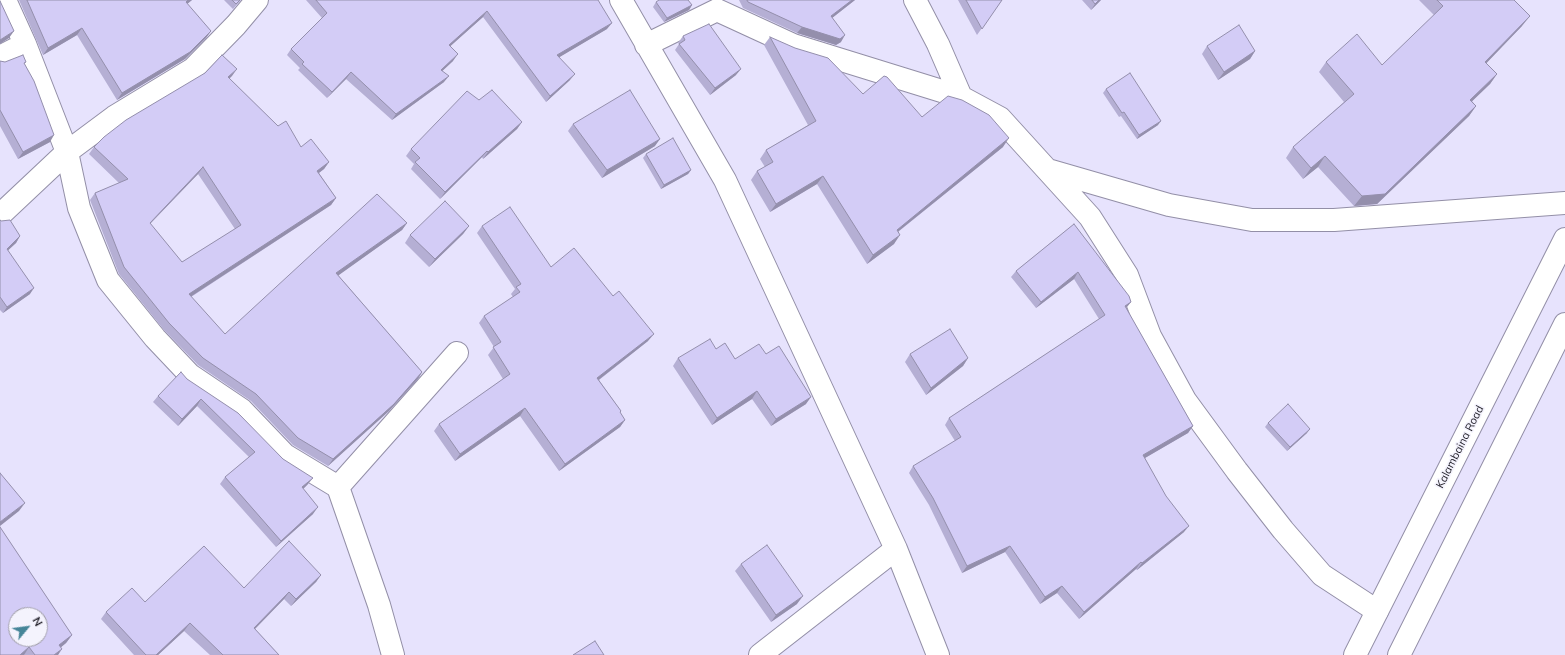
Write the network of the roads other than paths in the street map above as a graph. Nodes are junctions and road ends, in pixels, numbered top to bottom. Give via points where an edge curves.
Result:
1 (5, 0) edge
2 (257, 0) edge
3 (621, 0) edge
4 (915, 0) edge
5 (25, 44) junction
6 (646, 45) junction
7 (0, 57) edge
8 (961, 97) junction
9 (67, 152) junction
10 (1048, 170) junction
11 (1565, 203) edge
12 (0, 215) edge
13 (1565, 239) edge
14 (1565, 324) edge
15 (457, 353) dead end
16 (338, 487) junction
17 (896, 549) junction
18 (1377, 611) junction
19 (393, 655) edge
20 (760, 655) edge
21 (938, 655) edge
22 (1355, 655) edge
23 (1399, 655) edge

1 - 5 street
2 - 9 street via 193,69 114,117
3 - 6 street
4 - 8 street
5 - 7 street
5 - 9 street
6 - 8 street via 717,10 793,45
6 - 17 street via 726,180
8 - 10 street via 1000,118
9 - 12 street
9 - 16 street via 78,208 108,280 155,338 190,375 242,410 285,454
10 - 11 street via 1169,205 1252,220 1334,220
10 - 18 street via 1090,217 1127,275 1150,336 1185,400 1237,471 1322,575
13 - 18 street, Kalambaina Road
14 - 23 street
15 - 16 street
16 - 19 street via 379,605
17 - 20 street
17 - 21 street
18 - 22 street, Kalambaina Road

